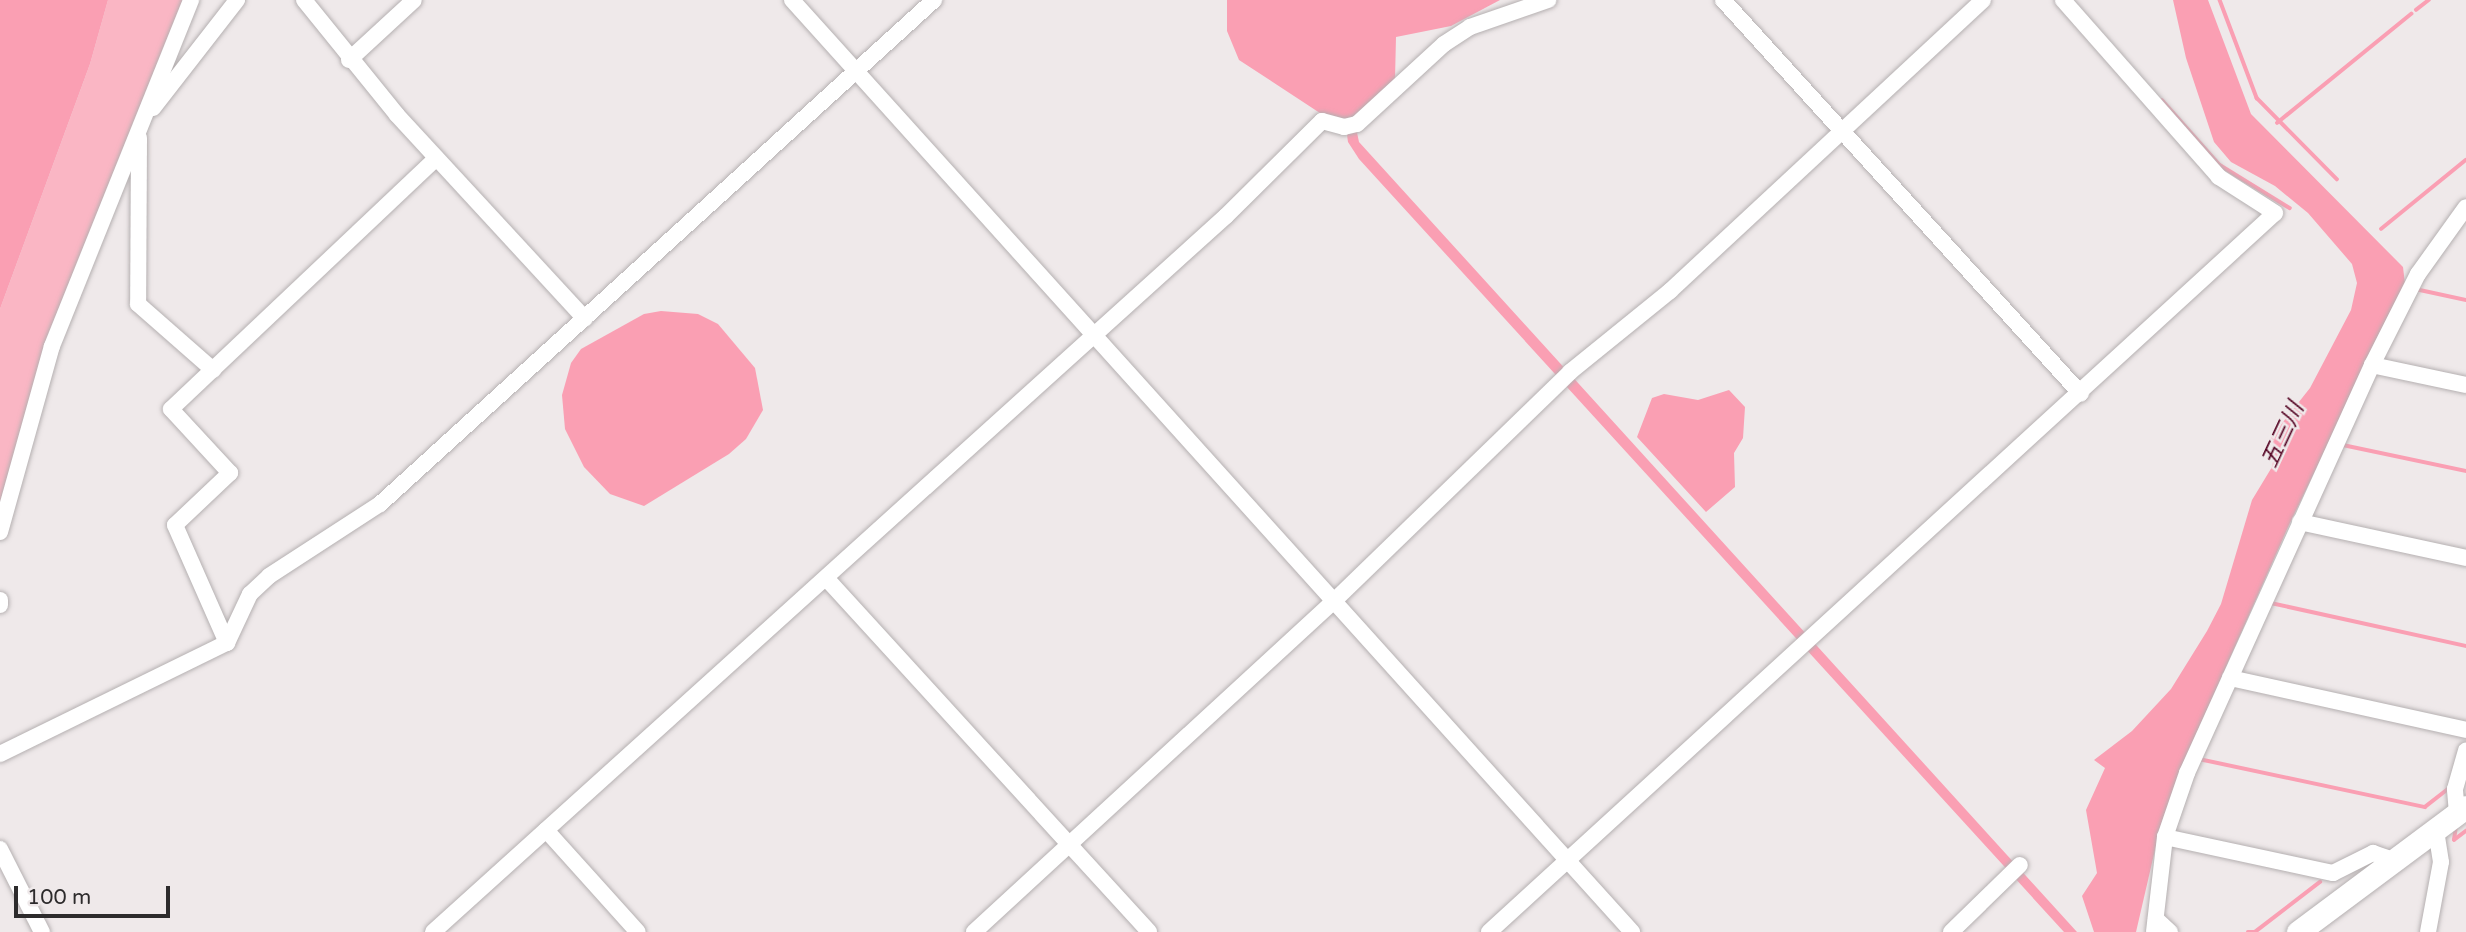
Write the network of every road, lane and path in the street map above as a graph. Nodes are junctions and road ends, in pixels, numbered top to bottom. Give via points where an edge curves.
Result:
1 (191, 0) edge
2 (237, 0) edge
3 (304, 0) edge
4 (414, 0) edge
5 (792, 0) edge
6 (934, 0) edge
7 (1548, 0) edge
8 (1723, 0) edge
9 (1983, 0) edge
10 (2063, 0) edge
11 (349, 60) junction
12 (857, 72) junction
13 (140, 126) junction
14 (1844, 133) junction
15 (436, 158) junction
16 (2464, 210) edge
17 (585, 319) junction
18 (1092, 335) junction
19 (2372, 365) junction
20 (213, 370) junction
21 (2466, 385) edge
22 (2081, 394) junction
23 (2300, 522) junction
24 (0, 532) edge
25 (2466, 558) edge
26 (826, 578) junction
27 (0, 600) edge
28 (1333, 602) junction
29 (0, 605) edge
30 (227, 643) junction
31 (2230, 678) junction
32 (2466, 730) edge
33 (2466, 751) edge
34 (0, 754) edge
35 (2462, 810) edge
36 (2436, 829) junction
37 (546, 830) junction
38 (2165, 837) junction
39 (1069, 845) junction
40 (0, 849) edge
41 (1567, 860) junction
42 (2393, 860) junction
43 (2016, 868) dead end
44 (2155, 925) edge
45 (42, 932) edge
46 (433, 932) edge
47 (638, 932) edge
48 (974, 932) edge
49 (1149, 932) edge
50 (1489, 932) edge
51 (1632, 932) edge
52 (1951, 932) edge
53 (2170, 932) edge
54 (2298, 932) edge
55 (2428, 932) edge

1 - 13 street
2 - 13 street
3 - 11 street
4 - 11 street
5 - 12 street
6 - 12 street
7 - 18 street via 1470,27 1350,125 1322,121 1226,216
8 - 14 street
9 - 14 street
10 - 22 street via 2219,177 2275,213
11 - 15 street
12 - 17 street
12 - 18 street
13 - 20 street via 138,304
13 - 24 street via 52,346
14 - 22 street
14 - 28 street via 1670,291 1565,377
15 - 17 street
15 - 20 street
16 - 19 street via 2418,274
17 - 30 street via 380,504 269,576 250,594
18 - 26 street
18 - 28 street
19 - 21 street
19 - 23 street
20 - 30 street via 171,409 230,473 175,525
22 - 41 street
23 - 25 street
23 - 31 street
26 - 37 street
26 - 39 street
27 - 29 street
28 - 39 street
28 - 41 street
30 - 34 street
31 - 32 street
31 - 38 street via 2187,772
33 - 35 street via 2455,789
35 - 36 highway
36 - 42 highway
36 - 55 street via 2441,862
37 - 46 street
37 - 47 street
38 - 42 street via 2333,873 2373,853
38 - 44 street
39 - 48 street
39 - 49 street
40 - 45 street
41 - 50 street
41 - 51 street
42 - 54 highway
43 - 52 street
44 - 53 street

